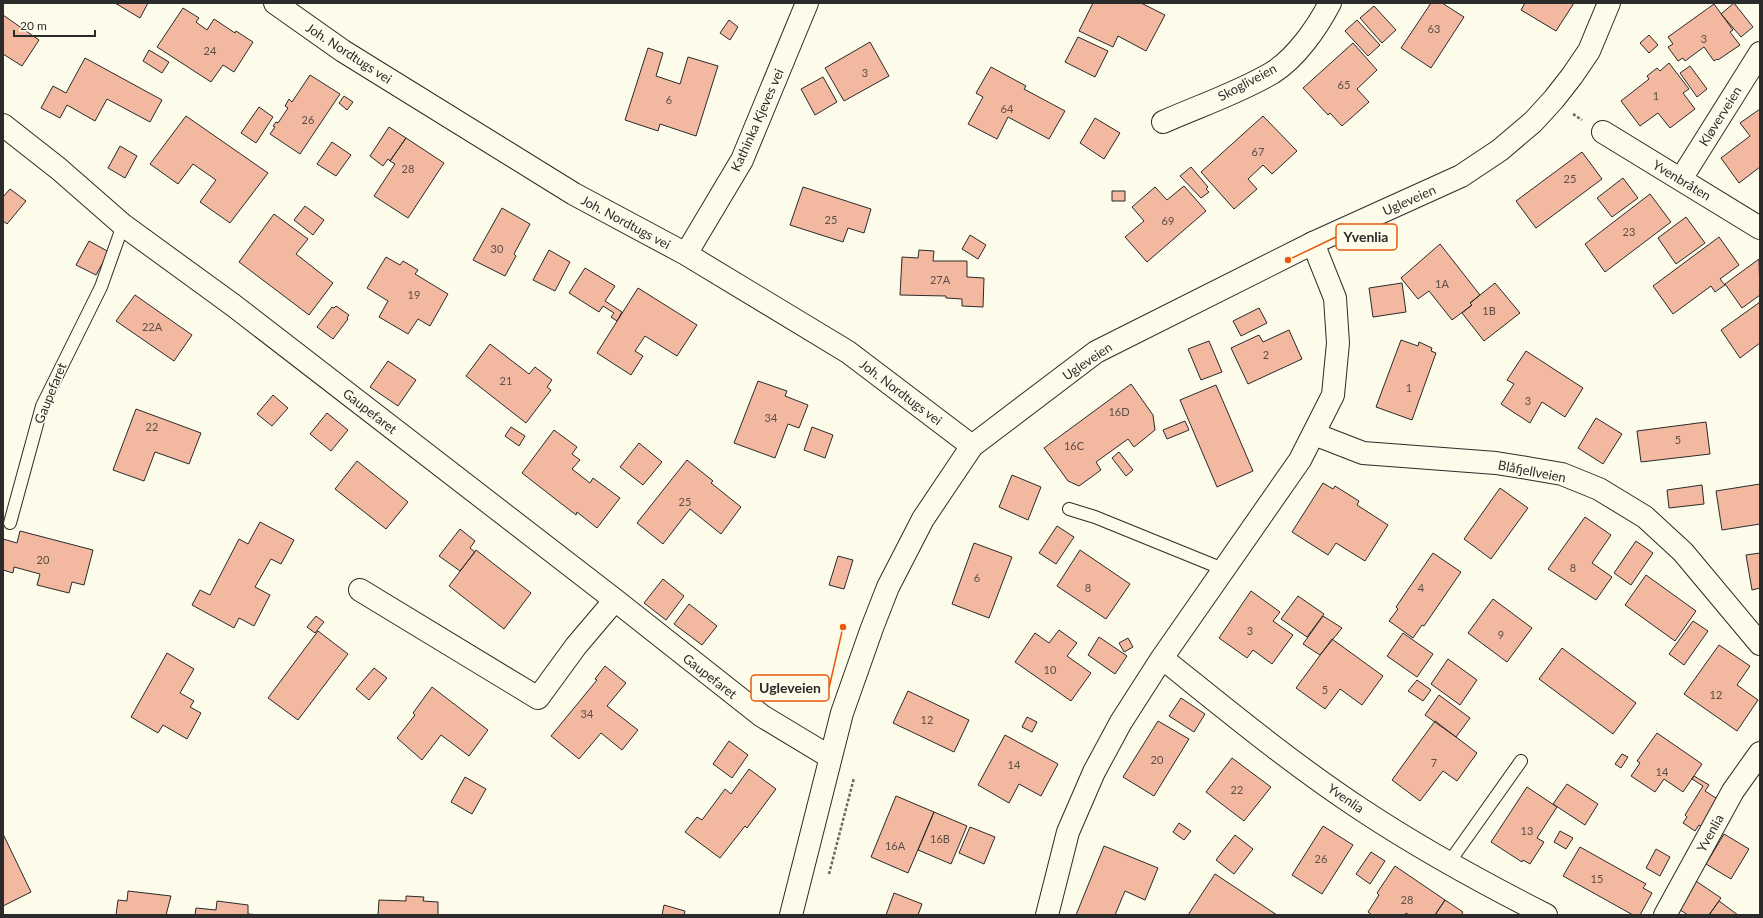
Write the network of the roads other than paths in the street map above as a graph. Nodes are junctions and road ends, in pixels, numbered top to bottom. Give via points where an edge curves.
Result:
1 (275, 3) edge
2 (807, 3) edge
3 (1330, 3) edge
4 (1609, 3) edge
5 (1760, 53) edge
6 (1163, 122) dead end
7 (3, 125) edge
8 (1604, 132) road end
9 (1681, 179) junction
10 (123, 225) junction
11 (1760, 228) edge
12 (1313, 243) junction
13 (686, 254) junction
14 (1314, 434) junction
15 (972, 446) junction
16 (1069, 509) dead end
17 (10, 523) dead end
18 (1223, 569) junction
19 (360, 590) dead end
20 (615, 600) junction
21 (1760, 644) edge
22 (1162, 658) junction
23 (1760, 753) edge
24 (830, 758) junction
25 (1521, 761) dead end
26 (1448, 864) junction
27 (791, 915) edge
28 (1046, 915) edge
29 (1546, 915) edge
30 (1665, 915) edge

1 - 13 street, Joh. Nordtugs vei via 343,51 568,190
2 - 13 street, Kathinka Kjeves vei via 742,160
3 - 6 street, Skogliveien via 1322,19 1300,48 1273,72
4 - 12 street, Ugleveien via 1589,51 1572,76 1543,111 1500,150 1461,176
5 - 9 street, Kløverveien
7 - 10 street, Gaupefaret via 59,169
8 - 9 street, Yvenbråten
9 - 11 street, Yvenbråten
10 - 17 lane, Gaupefaret via 101,287 42,406
10 - 20 street, Gaupefaret via 233,305
12 - 14 street via 1336,298 1338,344 1333,395
12 - 15 street, Ugleveien via 1096,352
13 - 15 street, Joh. Nordtugs vei via 848,352
14 - 18 street via 1300,460
14 - 21 street, Blåfjellveien via 1363,452 1496,463 1562,474 1599,489 1645,517 1683,552
15 - 24 street, Ugleveien via 923,519 888,587 856,670
16 - 18 lane
18 - 22 street
19 - 20 street via 538,698 576,646
20 - 24 street, Gaupefaret via 762,716
22 - 26 street, Yvenlia via 1277,749 1356,805
22 - 28 street via 1121,722 1094,772 1068,832
23 - 30 street, Yvenlia via 1733,791
24 - 27 street, Ugleveien
25 - 26 lane
26 - 29 street, Yvenlia

